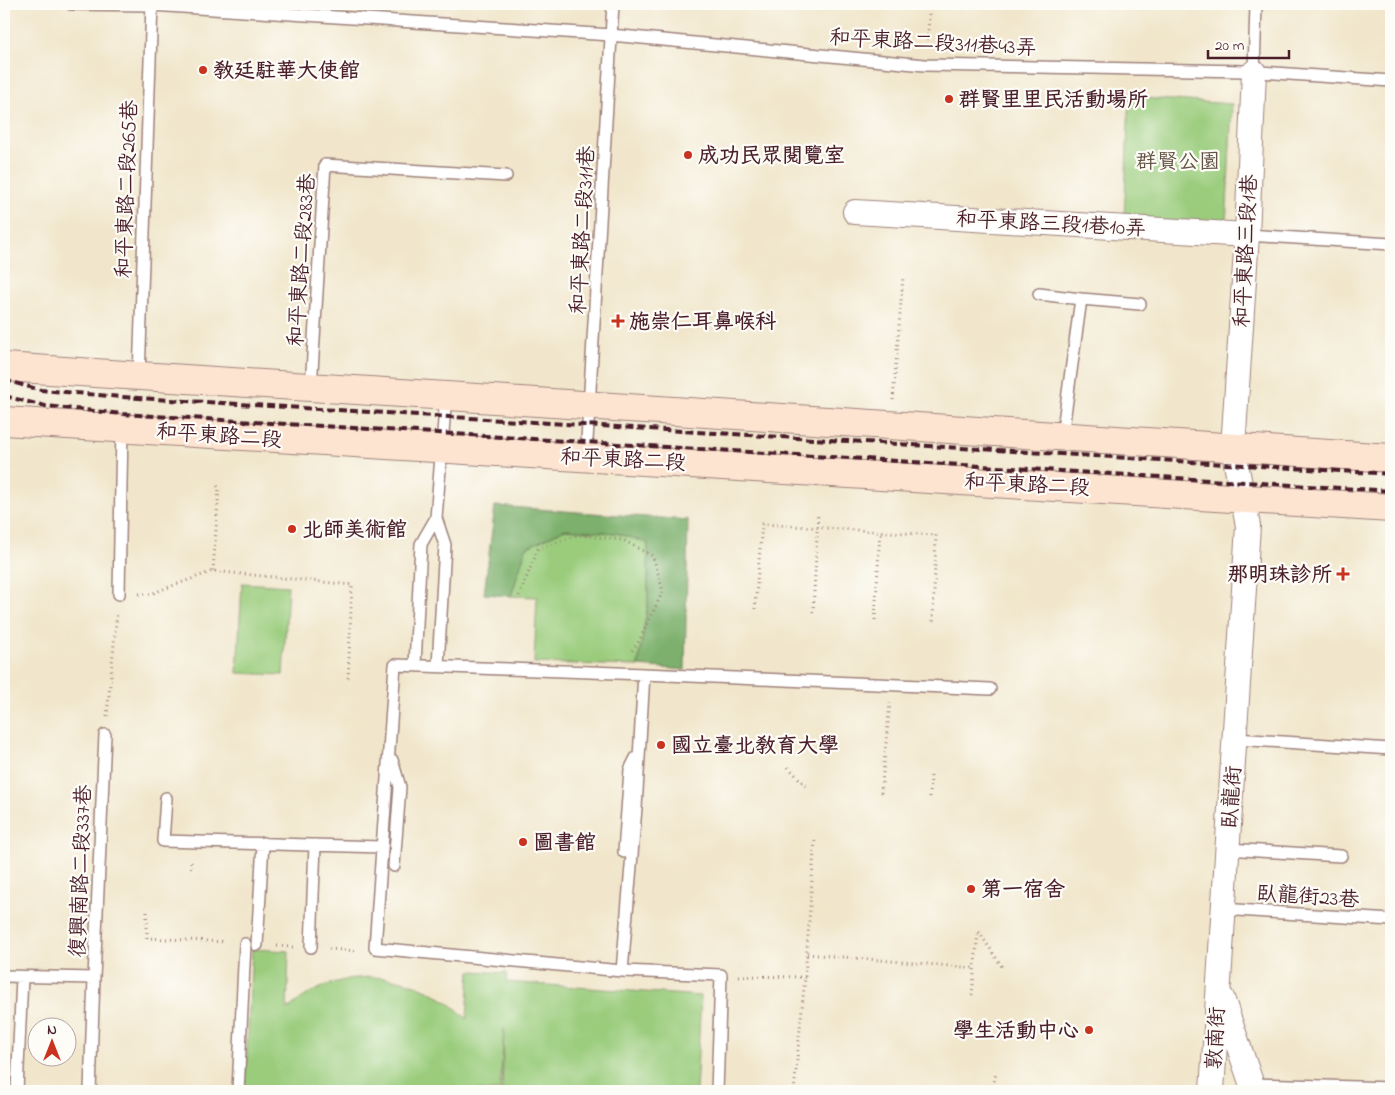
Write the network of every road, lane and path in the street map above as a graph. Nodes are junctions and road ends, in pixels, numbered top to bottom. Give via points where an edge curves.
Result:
1 (71, 4) edge
2 (613, 4) edge
3 (930, 4) edge
4 (1256, 4) edge
5 (152, 5) edge
6 (611, 35) junction
7 (925, 65) junction
8 (1254, 72) junction
9 (1391, 81) edge
10 (506, 176) dead end
11 (855, 212) dead end
12 (1247, 234) junction
13 (1391, 244) edge
14 (903, 277) dead end
15 (1039, 294) dead end
16 (1080, 299) junction
17 (1140, 304) dead end
18 (4, 367) edge
19 (139, 376) junction
20 (311, 388) junction
21 (446, 396) junction
22 (590, 406) junction
23 (4, 421) edge
24 (892, 425) junction
25 (122, 429) junction
26 (1062, 436) junction
27 (442, 448) junction
28 (1233, 448) junction
29 (586, 457) junction
30 (1391, 458) edge
31 (215, 483) dead end
32 (1242, 497) junction
33 (1391, 508) edge
34 (818, 516) dead end
35 (436, 518) junction
36 (818, 527) junction
37 (880, 531) junction
38 (213, 571) junction
39 (119, 594) junction
40 (519, 596) dead end
41 (754, 609) dead end
42 (812, 612) dead end
43 (876, 620) dead end
44 (933, 622) dead end
45 (415, 665) junction
46 (438, 666) junction
47 (616, 673) junction
48 (644, 674) junction
49 (348, 681) dead end
50 (891, 685) junction
51 (990, 689) dead end
52 (105, 734) joint
53 (1235, 739) junction
54 (1391, 749) edge
55 (389, 751) junction
56 (638, 754) junction
57 (788, 767) dead end
58 (932, 775) dead end
59 (806, 786) dead end
60 (881, 793) dead end
61 (930, 797) dead end
62 (166, 798) dead end
63 (815, 838) dead end
64 (263, 844) junction
65 (314, 845) junction
66 (382, 847) junction
67 (1227, 849) junction
68 (624, 852) dead end
69 (190, 856) dead end
70 (1341, 856) dead end
71 (394, 866) dead end
72 (192, 871) dead end
73 (1222, 909) junction
74 (147, 912) dead end
75 (1391, 920) edge
76 (191, 934) dead end
77 (190, 940) junction
78 (245, 944) joint
79 (257, 945) dead end
80 (311, 948) dead end
81 (807, 954) junction
82 (974, 968) junction
83 (1002, 968) dead end
84 (622, 971) junction
85 (721, 975) junction
86 (4, 976) edge
87 (22, 977) junction
88 (805, 977) junction
89 (94, 978) junction
90 (1217, 985) junction
91 (972, 995) dead end
92 (996, 1073) dead end
93 (1253, 1088) edge
94 (1391, 1088) edge
95 (17, 1091) edge
96 (90, 1091) edge
97 (238, 1091) edge
98 (716, 1091) edge
99 (794, 1091) edge
100 (992, 1091) edge
101 (1212, 1091) edge

1 - 5 lane, 和平東路二段311巷43弄
2 - 6 lane, 和平東路二段311巷
3 - 7 path
4 - 8 lane, 和平東路三段1巷
5 - 6 lane, 和平東路二段311巷43弄
5 - 19 lane, 和平東路二段265巷
6 - 7 lane, 和平東路二段311巷43弄
6 - 22 lane, 和平東路二段311巷
7 - 8 lane, 和平東路二段311巷43弄
8 - 9 lane, 和平東路二段311巷43弄
8 - 12 street, 和平東路三段1巷
10 - 20 lane, 和平東路二段283巷 via 325,165
11 - 12 street, 和平東路三段1巷10弄
12 - 13 lane
12 - 28 street, 和平東路三段1巷
14 - 24 path
15 - 16 lane
16 - 17 lane
16 - 26 lane
18 - 19 main road
19 - 20 main road
20 - 21 main road
21 - 22 main road
21 - 27 lane
22 - 24 main road
22 - 29 lane, 和平東路二段311巷
23 - 25 main road, 和平東路二段
24 - 26 main road
25 - 27 main road, 和平東路二段
25 - 39 lane
26 - 28 main road
27 - 29 main road, 和平東路二段
27 - 35 lane
28 - 30 main road
28 - 32 street, 和平東路三段1巷
29 - 32 main road, 和平東路二段
31 - 38 path via 218,488
32 - 33 main road, 和平東路二段
32 - 53 street, 臥龍街 via 1248,526
34 - 36 path
35 - 45 lane via 421,544
35 - 46 lane via 445,545
36 - 37 path
36 - 41 path via 762,524
36 - 42 path
37 - 43 path
37 - 44 path via 936,535
38 - 39 path via 150,594
38 - 49 path via 352,585
39 - 52 path
40 - 47 path via 538,549 578,534 623,540 653,556 663,591 638,643
45 - 46 lane
45 - 55 lane via 395,664
46 - 47 lane
47 - 48 lane
48 - 50 lane
48 - 56 lane
50 - 51 lane
50 - 60 path
52 - 89 lane, 復興南路二段337巷
53 - 54 lane
53 - 67 street, 臥龍街
55 - 66 lane
55 - 71 lane via 400,787
56 - 68 lane via 630,770
56 - 84 lane
57 - 59 path
58 - 61 path
62 - 64 lane via 163,841
63 - 81 path
64 - 65 lane
64 - 79 lane
65 - 66 lane
65 - 80 lane
66 - 84 lane via 375,948
67 - 70 lane
67 - 73 street, 臥龍街
69 - 72 path
73 - 75 lane, 臥龍街23巷
73 - 90 street, 臥龍街
74 - 77 path via 147,938
76 - 77 path
77 - 78 path
78 - 97 lane
81 - 82 path
81 - 88 path
82 - 83 path via 978,932
82 - 91 path
84 - 85 lane
85 - 88 path
85 - 98 lane
86 - 87 lane, 復興南路二段337巷
87 - 89 lane, 復興南路二段337巷
87 - 95 lane
88 - 99 path
89 - 96 lane
90 - 93 street, 臥龍街
90 - 101 street, 敦南街
92 - 100 path
93 - 94 lane

